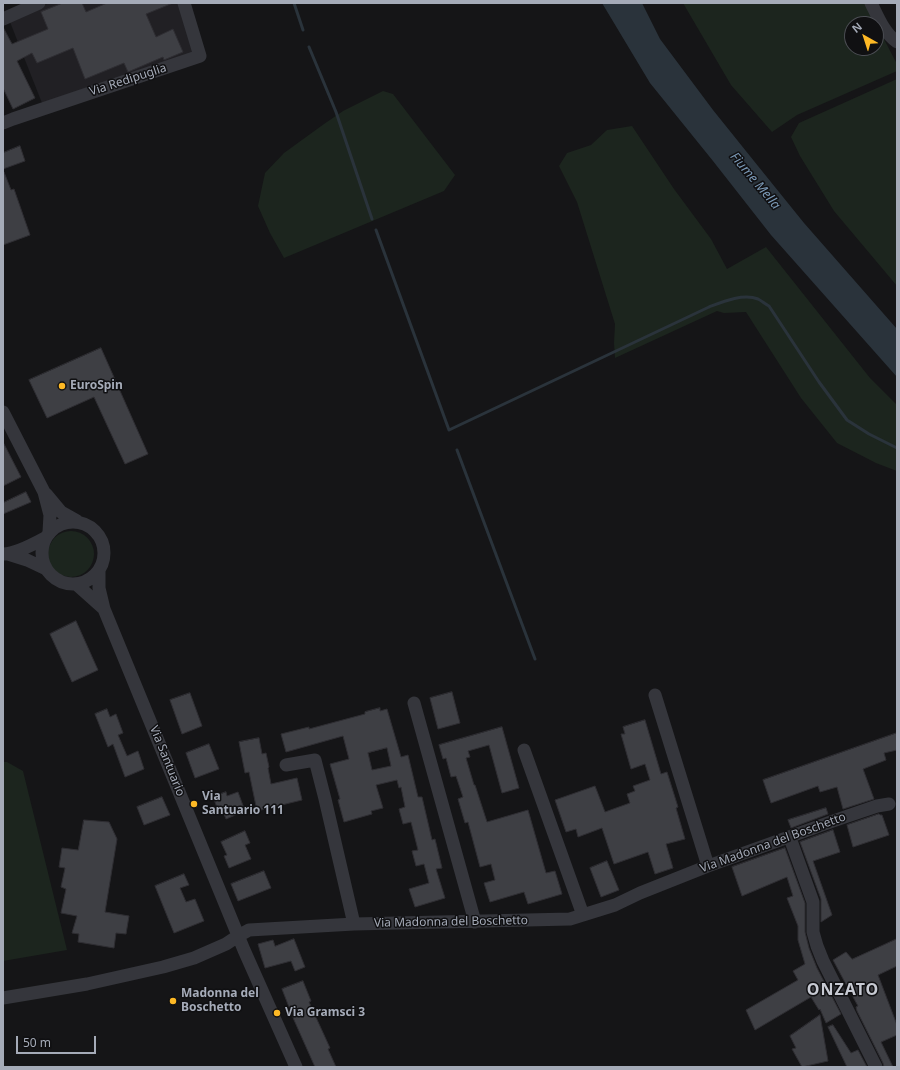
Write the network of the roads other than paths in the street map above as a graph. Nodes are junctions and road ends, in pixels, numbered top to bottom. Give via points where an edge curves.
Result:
1 (39, 3) edge
2 (184, 3) edge
3 (871, 3) edge
4 (3, 19) edge
5 (897, 42) edge
6 (3, 123) edge
7 (3, 412) edge
8 (44, 492) junction
9 (77, 521) junction
10 (47, 535) junction
11 (6, 554) edge
12 (46, 569) junction
13 (99, 570) junction
14 (76, 584) junction
15 (104, 609) junction
16 (655, 695) dead end
17 (414, 703) dead end
18 (524, 750) dead end
19 (286, 765) dead end
20 (889, 804) dead end
21 (790, 838) junction
22 (708, 866) junction
23 (584, 915) junction
24 (475, 922) junction
25 (354, 924) junction
26 (238, 936) junction
27 (3, 998) edge
28 (296, 1067) edge
29 (876, 1067) edge

1 - 4 street
2 - 6 street, Via Redipuglia via 200,56
3 - 5 street via 883,27
7 - 8 street
8 - 9 street via 61,512
8 - 10 street via 50,515
9 - 10 street via 61,524
9 - 13 street via 87,524 102,540 104,560
10 - 11 street via 31,545
10 - 12 street via 42,548 42,559
11 - 12 street
12 - 14 street via 54,578 64,583
13 - 14 street via 89,580
13 - 15 street, Via Santuario via 99,588
14 - 15 street, Via Santuario
15 - 26 street, Via Santuario
16 - 22 street
17 - 24 street
18 - 23 street
19 - 25 street via 315,760
20 - 21 street, Via Madonna del Boschetto
21 - 22 street, Via Madonna del Boschetto
21 - 29 street via 813,902 813,932 817,946
22 - 23 street, Via Madonna del Boschetto via 615,905
23 - 24 street, Via Madonna del Boschetto via 570,919
24 - 25 street, Via Madonna del Boschetto
25 - 26 street, Via Madonna del Boschetto via 249,930
26 - 27 street, Via Madonna del Boschetto via 194,958 163,967 87,984
26 - 28 street, Via Santuario

